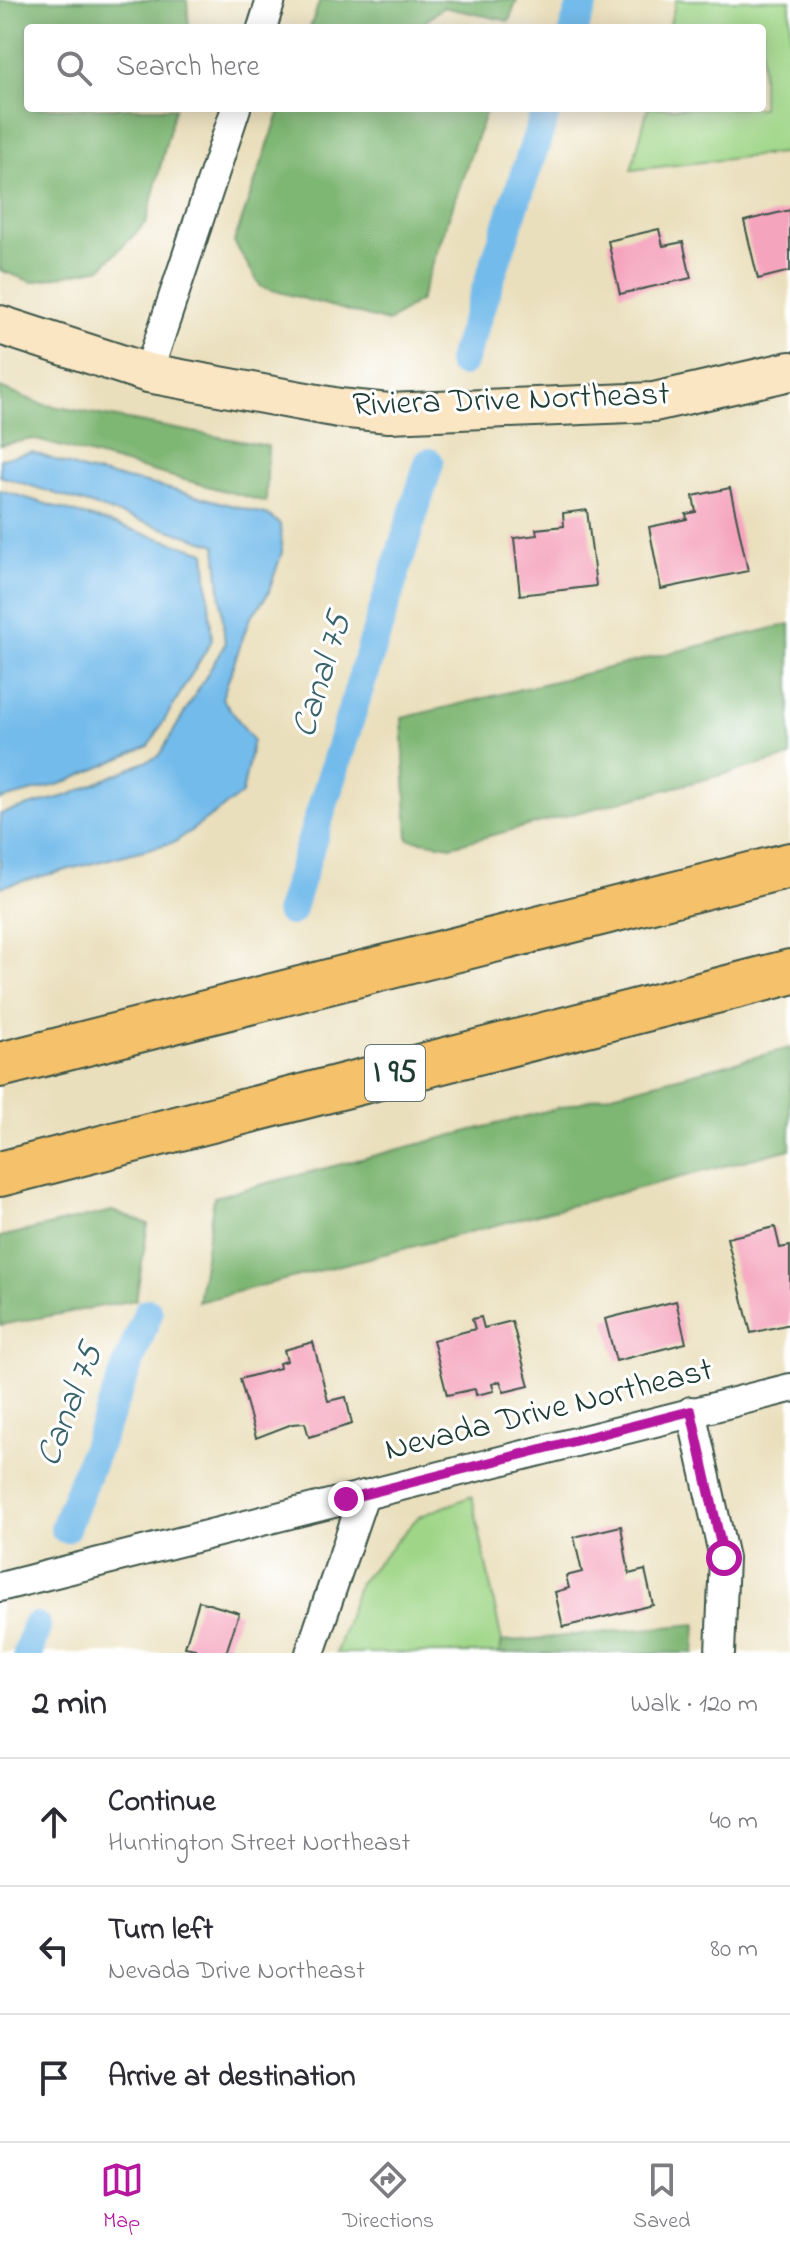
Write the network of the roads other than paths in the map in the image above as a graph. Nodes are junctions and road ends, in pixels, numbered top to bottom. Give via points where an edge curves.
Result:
1 (271, 0) edge
2 (263, 24) edge
3 (235, 112) edge
4 (0, 325) edge
5 (790, 371) edge
6 (148, 373) junction
7 (790, 865) edge
8 (790, 972) edge
9 (0, 1065) edge
10 (0, 1174) edge
11 (790, 1388) edge
12 (691, 1411) junction
13 (364, 1495) junction
14 (0, 1587) edge
15 (310, 1653) edge
16 (720, 1653) edge

1 - 2 street
3 - 6 street
4 - 6 street, Riviera Drive Northeast
5 - 6 street, Riviera Drive Northeast via 654,402 389,413
7 - 9 highway
8 - 10 highway, I 95
11 - 12 street, Nevada Drive Northeast
12 - 13 street, Nevada Drive Northeast
12 - 16 street via 724,1558
13 - 14 street, Nevada Drive Northeast
13 - 15 street

